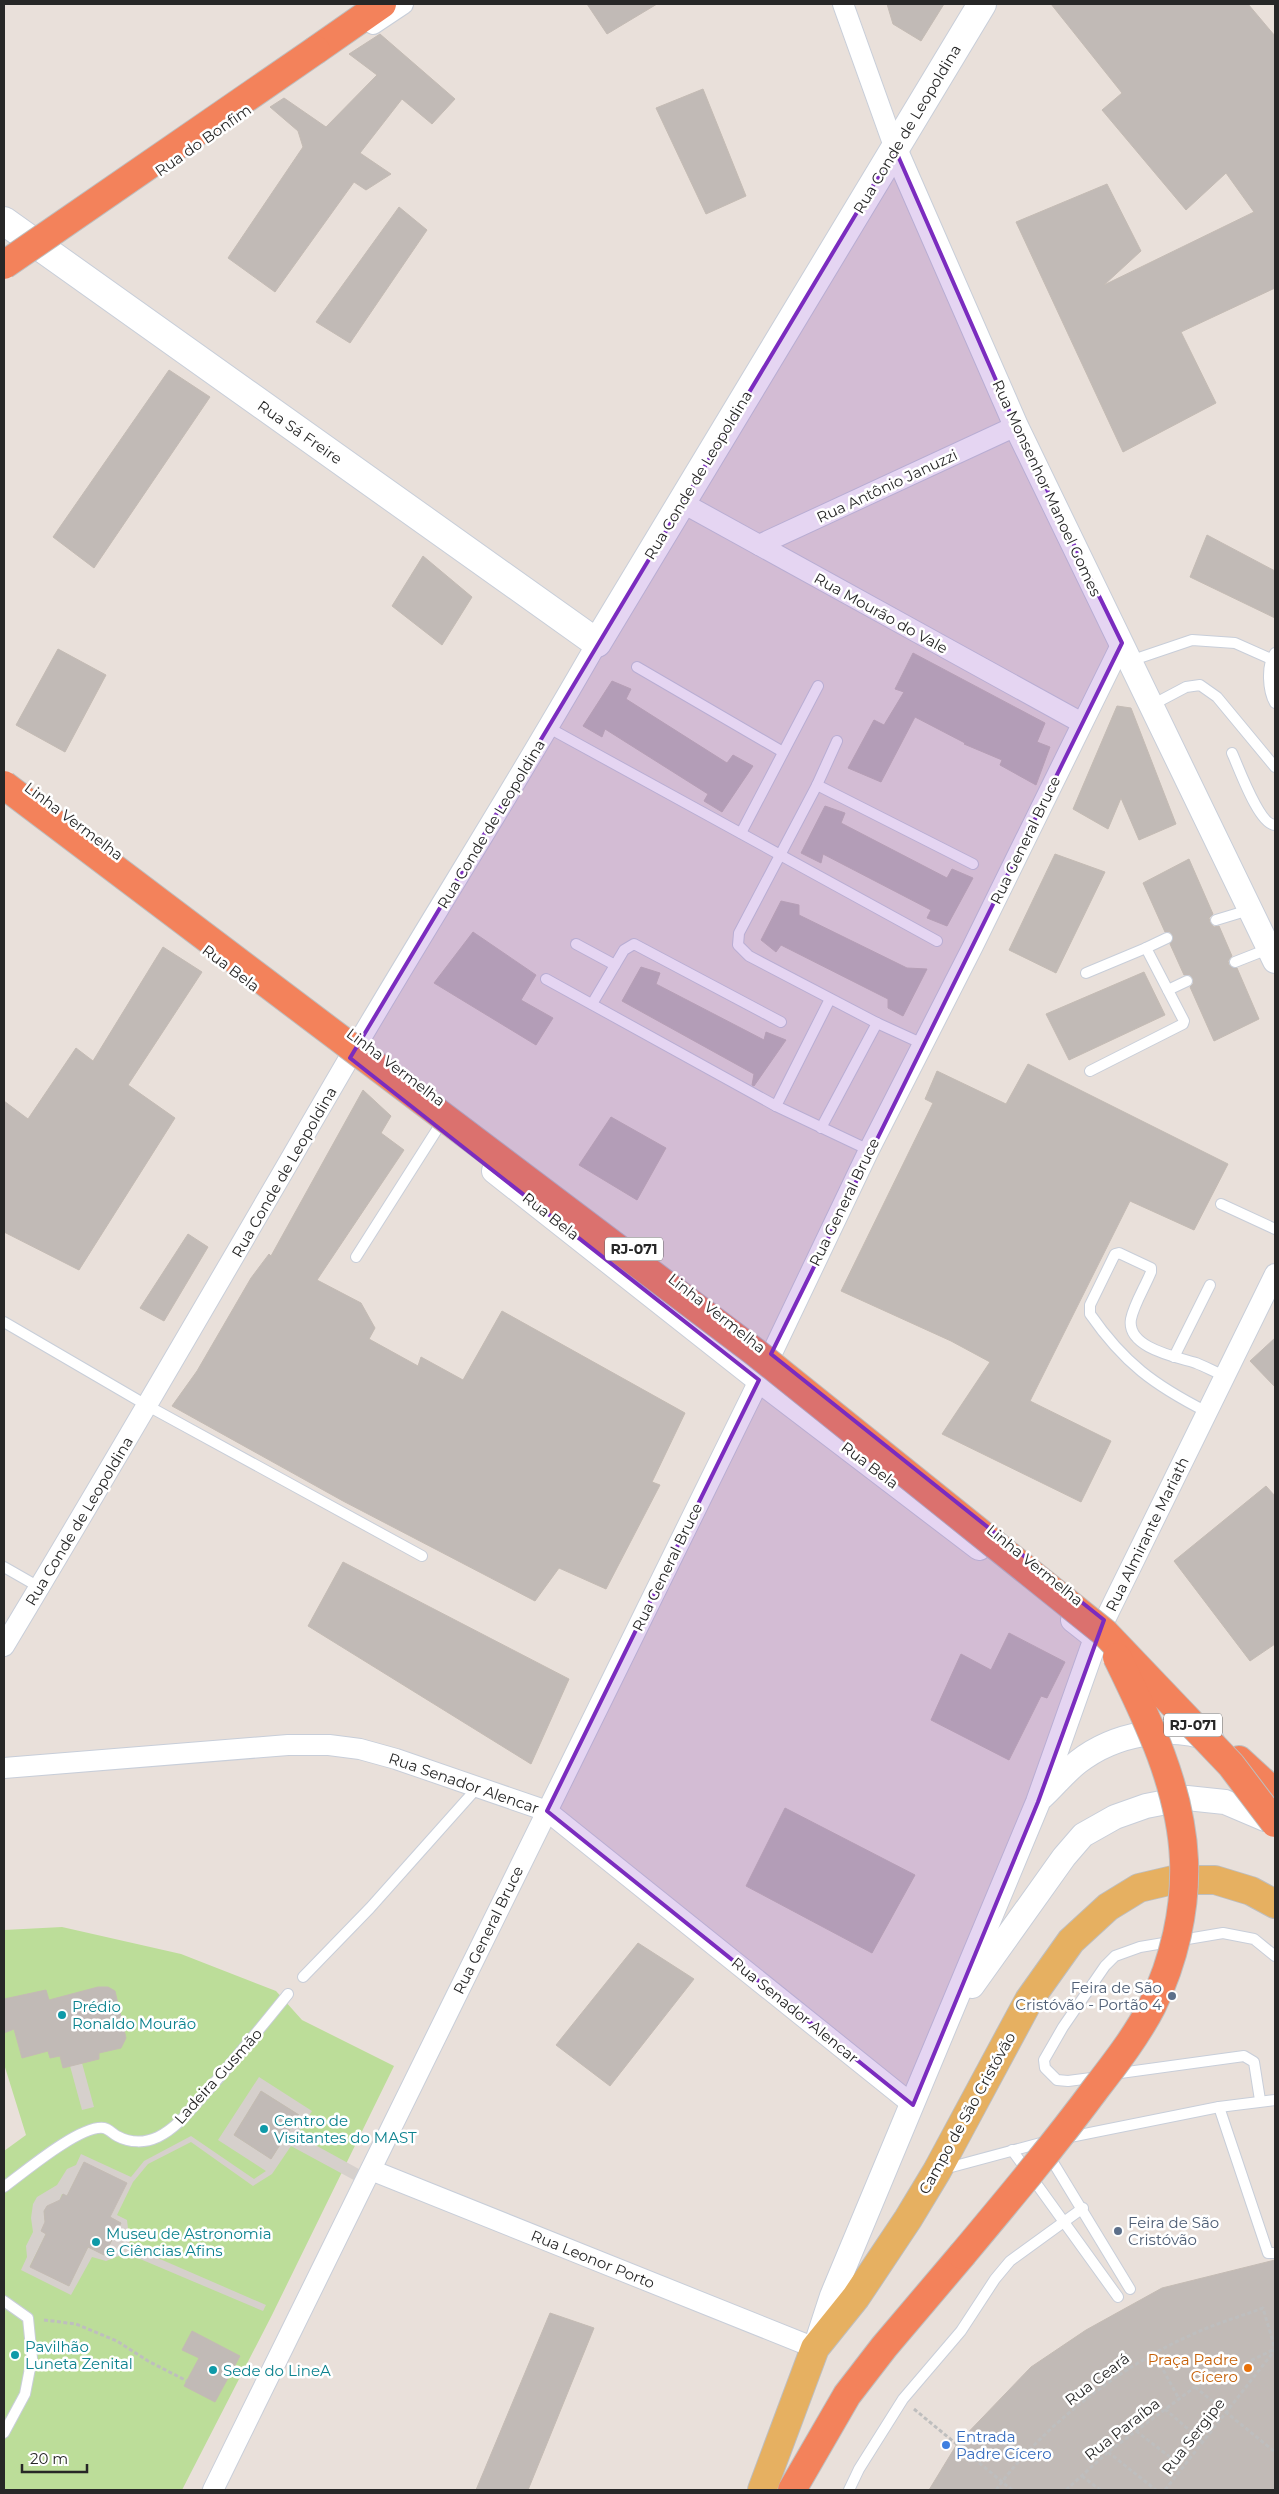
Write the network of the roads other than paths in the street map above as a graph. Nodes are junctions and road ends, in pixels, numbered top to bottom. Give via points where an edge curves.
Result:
1 (368, 4) edge
2 (382, 4) edge
3 (403, 4) edge
4 (843, 4) edge
5 (982, 4) edge
6 (316, 50) junction
7 (894, 149) junction
8 (4, 221) edge
9 (44, 250) junction
10 (4, 266) edge
11 (4, 277) edge
12 (1016, 426) junction
13 (681, 502) junction
14 (759, 545) junction
15 (597, 643) junction
16 (1126, 652) junction
17 (1273, 656) edge
18 (637, 667) dead end
19 (818, 686) dead end
20 (1275, 703) edge
21 (1152, 705) junction
22 (1082, 724) junction
23 (549, 728) junction
24 (836, 741) dead end
25 (783, 752) junction
26 (1232, 753) dead end
27 (1275, 767) edge
28 (4, 768) edge
29 (4, 785) edge
30 (817, 785) junction
31 (4, 797) edge
32 (1275, 825) edge
33 (742, 833) junction
34 (780, 856) junction
35 (973, 864) dead end
36 (1249, 910) junction
37 (1216, 920) dead end
38 (1168, 938) dead end
39 (937, 941) dead end
40 (576, 944) dead end
41 (1146, 948) junction
42 (1272, 955) edge
43 (1235, 962) dead end
44 (616, 965) junction
45 (1086, 973) dead end
46 (546, 979) dead end
47 (1187, 982) dead end
48 (1168, 990) junction
49 (830, 999) junction
50 (592, 1004) junction
51 (780, 1022) dead end
52 (877, 1023) junction
53 (923, 1044) junction
54 (350, 1058) junction
55 (1090, 1071) dead end
56 (776, 1106) junction
57 (438, 1128) junction
58 (821, 1128) junction
59 (869, 1150) junction
60 (1221, 1204) dead end
61 (1275, 1230) edge
62 (356, 1256) dead end
63 (1275, 1274) edge
64 (1210, 1284) dead end
65 (4, 1322) edge
66 (1174, 1357) junction
67 (1224, 1376) junction
68 (759, 1380) junction
69 (148, 1406) junction
70 (1207, 1412) junction
71 (422, 1556) dead end
72 (4, 1567) edge
73 (39, 1587) junction
74 (1100, 1636) junction
75 (4, 1646) edge
76 (1239, 1760) junction
77 (4, 1768) edge
78 (1275, 1777) edge
79 (477, 1788) junction
80 (1275, 1793) edge
81 (1038, 1802) junction
82 (547, 1812) junction
83 (1273, 1819) edge
84 (1275, 1904) edge
85 (1275, 1956) edge
86 (303, 1977) dead end
87 (288, 1994) dead end
88 (948, 2020) junction
89 (1260, 2100) junction
90 (1275, 2100) edge
91 (913, 2105) junction
92 (1219, 2107) junction
93 (1040, 2143) junction
94 (1012, 2150) junction
95 (371, 2170) junction
96 (937, 2171) junction
97 (4, 2187) edge
98 (1083, 2208) junction
99 (1064, 2222) junction
100 (1275, 2253) edge
101 (1130, 2289) dead end
102 (1118, 2297) dead end
103 (4, 2301) edge
104 (815, 2348) junction
105 (4, 2433) edge
106 (213, 2490) edge
107 (762, 2490) edge
108 (792, 2490) edge
109 (849, 2490) edge

1 - 6 highway
2 - 6 highway
3 - 9 street, Rua do Bonfim
4 - 7 street, Rua Monsenhor Manoel Gomes
5 - 7 main road, Rua Conde de Leopoldina
6 - 10 highway, bridge
7 - 12 street, Rua Monsenhor Manoel Gomes
7 - 13 main road, Rua Conde de Leopoldina
8 - 9 main road, Rua Sá Freire
9 - 11 street, Rua do Bonfim
9 - 15 main road, Rua Sá Freire
12 - 14 street, Rua Antônio Januzzi
12 - 16 street, Rua Monsenhor Manoel Gomes
13 - 14 street, Rua Mourão do Vale
13 - 15 main road, Rua Conde de Leopoldina
14 - 22 street, Rua Mourão do Vale
15 - 23 street, Rua Conde de Leopoldina
16 - 17 lane via 1192,640 1235,643
16 - 21 street, Rua Monsenhor Manoel Gomes
16 - 22 street, Rua General Bruce
17 - 20 lane via 1270,694
18 - 25 lane
19 - 25 lane
21 - 27 lane via 1186,687 1200,686 1217,697
21 - 36 street, Rua Monsenhor Manoel Gomes
22 - 53 street, Rua General Bruce
23 - 33 lane
23 - 54 street, Rua Conde de Leopoldina
24 - 30 lane
25 - 33 lane
26 - 32 lane via 1260,813 1267,823
28 - 76 highway, Linha Vermelha / RJ-071 via 749,1337 1104,1619
29 - 74 highway, Linha Vermelha / RJ-071, bridge via 755,1352
30 - 34 lane
30 - 35 lane
31 - 54 street, Rua Bela
33 - 34 lane
34 - 39 lane
34 - 49 lane via 739,933 738,945 749,956
36 - 37 lane
36 - 42 street, Rua Monsenhor Manoel Gomes
38 - 41 lane
40 - 44 lane
41 - 45 lane
41 - 48 lane
42 - 43 lane
44 - 50 lane
44 - 51 lane via 624,950 634,944
46 - 50 lane
47 - 48 lane
48 - 55 lane via 1183,1024
49 - 52 lane
49 - 56 lane
50 - 56 lane
52 - 53 lane
52 - 58 lane
53 - 59 street, Rua General Bruce
54 - 57 street, Rua Bela
54 - 69 street, Rua Conde de Leopoldina
56 - 58 lane
57 - 62 lane
57 - 68 street, Rua Bela
58 - 59 lane
59 - 68 street, Rua General Bruce
60 - 61 lane
63 - 67 street, Rua Almirante Mariath
64 - 66 lane
65 - 69 lane
66 - 67 lane
66 - 70 lane via 1146,1345 1132,1326 1131,1319 1150,1268 1119,1253 1114,1254 1090,1305 1090,1314 1128,1361 1153,1382
67 - 70 street, Rua Almirante Mariath
68 - 74 street, Rua Bela
68 - 82 street, Rua General Bruce
69 - 71 lane
69 - 73 street, Rua Conde de Leopoldina
70 - 74 street, Rua Almirante Mariath
72 - 73 lane
73 - 75 street, Rua Conde de Leopoldina
74 - 81 street, Rua Almirante Mariath
74 - 83 highway, Linha Vermelha / RJ-071, bridge via 1232,1765
74 - 108 highway, bridge via 1143,1710 1168,1774 1179,1819 1184,1859 1183,1904 1175,1945 1152,2006 1129,2044 1072,2122 847,2395
76 - 80 highway
76 - 83 highway, Linha Vermelha / RJ-071
77 - 79 street, Rua Senador Alencar via 288,1745 329,1745 396,1759
78 - 81 street, Campo de São Cristóvão via 1240,1752 1213,1741 1195,1734 1162,1732 1118,1740 1086,1757
79 - 82 street, Rua Senador Alencar
79 - 86 lane via 370,1908
81 - 88 street, Campo de São Cristóvão
82 - 91 street, Rua Senador Alencar
82 - 95 street, Rua General Bruce
83 - 88 street, Campo de São Cristóvão via 1225,1802 1187,1798 1146,1806 1115,1817 1084,1835 1064,1856
84 - 96 main road, Campo de São Cristóvão via 1252,1891 1214,1880 1173,1880 1139,1888 1108,1906 1071,1941 1029,2000
85 - 89 lane via 1254,1939 1223,1933 1127,1950 1105,1966 1044,2060 1050,2075 1057,2080 1068,2081 1244,2056 1254,2062
87 - 97 lane, Ladeira Gusmão via 244,2049 168,2131 142,2142 129,2141 105,2128 95,2129 55,2149
88 - 91 street, Campo de São Cristóvão
89 - 90 lane
89 - 92 lane
91 - 104 street, Campo de São Cristóvão via 832,2296
92 - 93 lane
92 - 100 lane via 1268,2253
93 - 94 lane
93 - 98 lane
94 - 96 lane
94 - 99 lane
95 - 104 street, Rua Leonor Porto
95 - 106 street, Rua General Bruce
96 - 104 main road, Campo de São Cristóvão via 871,2276
98 - 99 lane
98 - 101 lane
99 - 102 lane
99 - 109 lane via 1010,2261 995,2278 960,2331 903,2399
103 - 105 lane via 28,2318 32,2358 25,2394
104 - 107 main road, Campo de São Cristóvão

